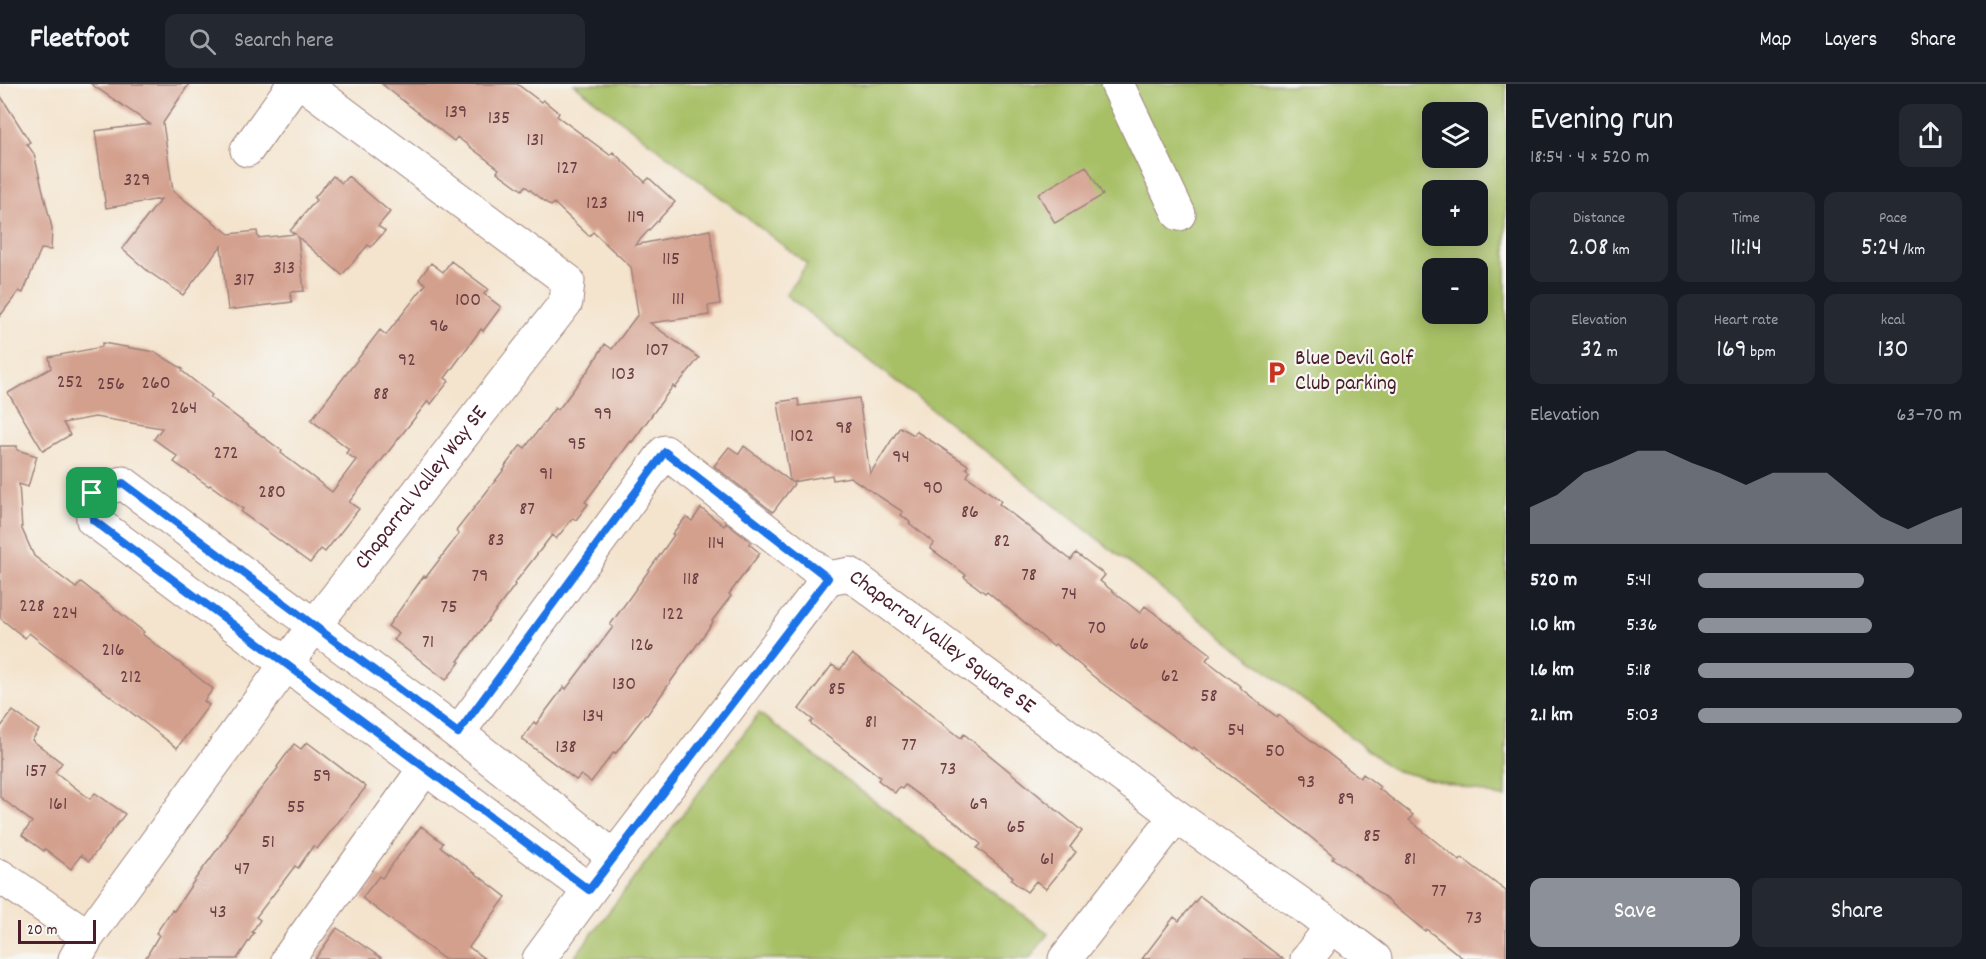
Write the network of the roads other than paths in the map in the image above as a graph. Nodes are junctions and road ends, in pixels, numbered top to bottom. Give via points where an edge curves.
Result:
1 (294, 84) edge
2 (304, 84) edge
3 (1117, 84) edge
4 (247, 150) dead end
5 (1179, 214) dead end
6 (828, 578) junction
7 (314, 626) junction
8 (285, 664) junction
9 (458, 733) junction
10 (426, 768) junction
11 (1176, 816) junction
12 (614, 857) junction
13 (0, 876) edge
14 (589, 890) junction
15 (1332, 926) junction
16 (82, 948) edge
17 (288, 959) edge
18 (539, 959) edge
19 (1065, 959) edge
20 (1307, 959) edge
21 (1375, 959) edge

1 - 4 street
2 - 7 street, Chaparral Valley Way SE via 568,281 566,302
3 - 5 street
6 - 9 street via 665,452
6 - 11 street, Chaparral Valley Square SE via 850,574
6 - 12 street, Chaparral Valley Square SE
7 - 8 street, Chaparral Valley Way SE
7 - 8 street via 123,483 92,493 93,520
7 - 9 street
8 - 10 street
8 - 16 street, Chaparral Valley Way SE
9 - 12 street
10 - 14 street
10 - 17 street
11 - 15 street, Chaparral Valley Square SE
11 - 19 street
12 - 14 street, Chaparral Valley Square SE
13 - 16 street
14 - 18 street, Chaparral Valley Square SE
15 - 20 street
15 - 21 street, Chaparral Valley Square SE

